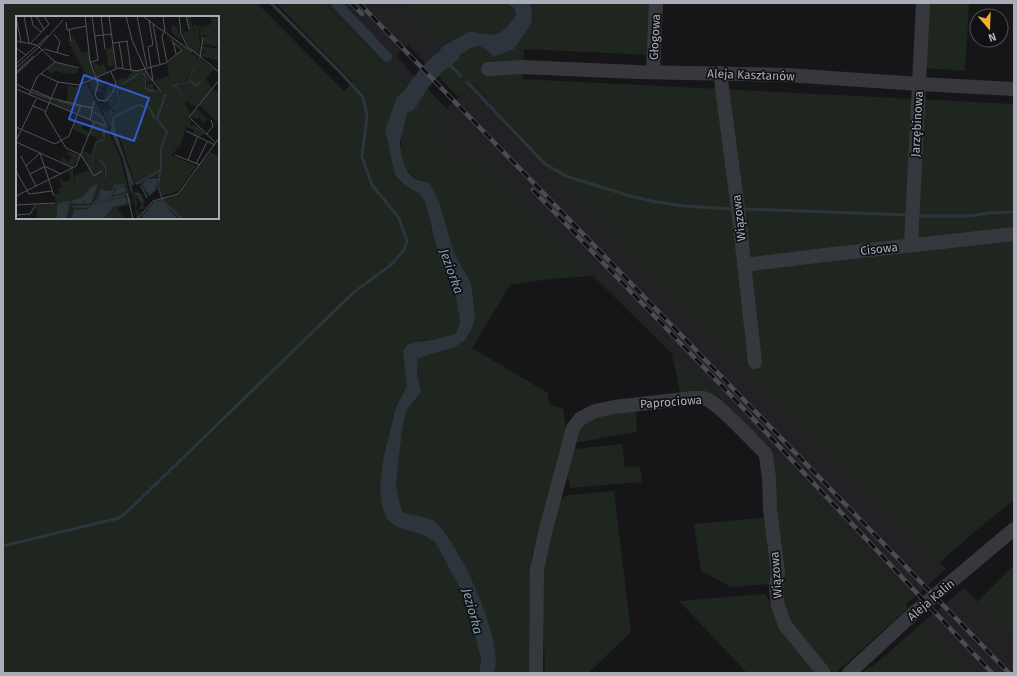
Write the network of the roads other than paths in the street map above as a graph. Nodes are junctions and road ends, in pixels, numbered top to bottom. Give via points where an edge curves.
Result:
1 (656, 3) edge
2 (923, 3) edge
3 (488, 69) dead end
4 (653, 71) junction
5 (720, 73) junction
6 (919, 84) junction
7 (1014, 89) edge
8 (1014, 234) edge
9 (912, 245) junction
10 (744, 265) junction
11 (754, 362) dead end
12 (767, 463) joint
13 (1014, 529) edge
14 (536, 673) edge
15 (824, 673) edge
16 (849, 673) edge

1 - 4 street, Głogowa
2 - 6 street, Jarzębinowa
3 - 4 street, Aleja Kasztanów via 521,66
4 - 5 street, Aleja Kasztanów
5 - 6 street, Aleja Kasztanów
5 - 10 street, Wiązowa
6 - 7 street, Aleja Kasztanów
6 - 9 street, Jarzębinowa
8 - 9 street, Cisowa
9 - 10 street, Cisowa
10 - 11 street, Wiązowa
12 - 14 street, Paprociowa via 764,452 705,398 614,407 595,411 580,419 573,428 537,570
12 - 15 street, Wiązowa via 778,572 778,606 785,625
13 - 16 street, Aleja Kalin via 915,612

